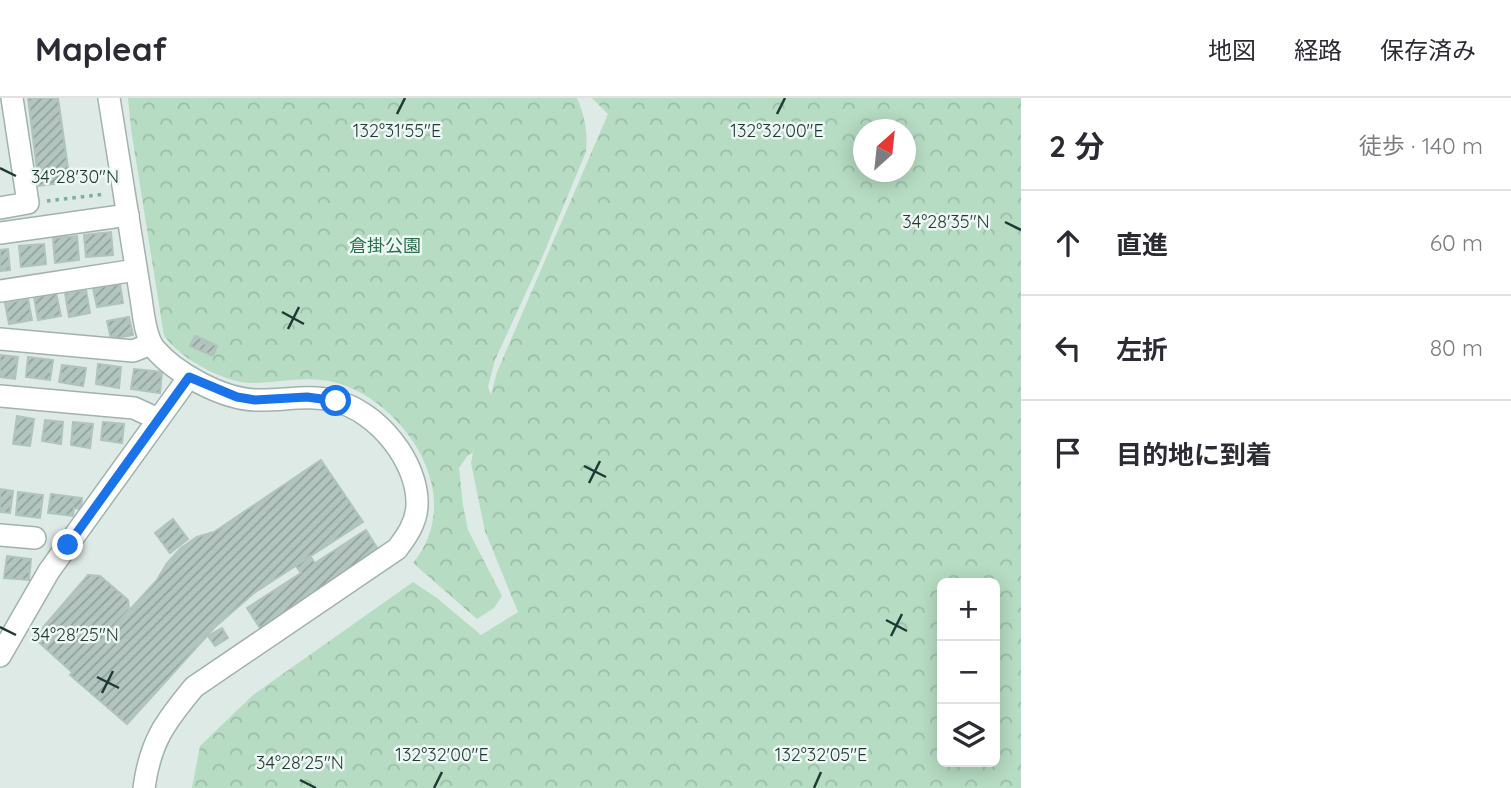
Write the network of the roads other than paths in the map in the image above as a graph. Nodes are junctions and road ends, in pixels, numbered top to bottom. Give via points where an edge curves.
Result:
1 (12, 98) edge
2 (109, 98) edge
3 (0, 208) edge
4 (128, 215) junction
5 (0, 233) edge
6 (136, 270) junction
7 (0, 291) edge
8 (0, 338) edge
9 (151, 344) junction
10 (189, 377) junction
11 (0, 396) edge
12 (158, 419) junction
13 (0, 535) edge
14 (35, 538) dead end
15 (3, 643) edge
16 (144, 788) edge

1 - 3 street via 28,203
2 - 4 street
4 - 5 street
4 - 6 street
6 - 7 street
6 - 9 street
8 - 9 street via 133,351
9 - 10 street via 167,363
10 - 12 street
10 - 16 street via 237,397 307,397 336,401 359,411 396,444 415,482 417,508 411,530 397,549 194,687 168,718 148,760
11 - 12 street via 134,408
12 - 15 street
13 - 14 street

